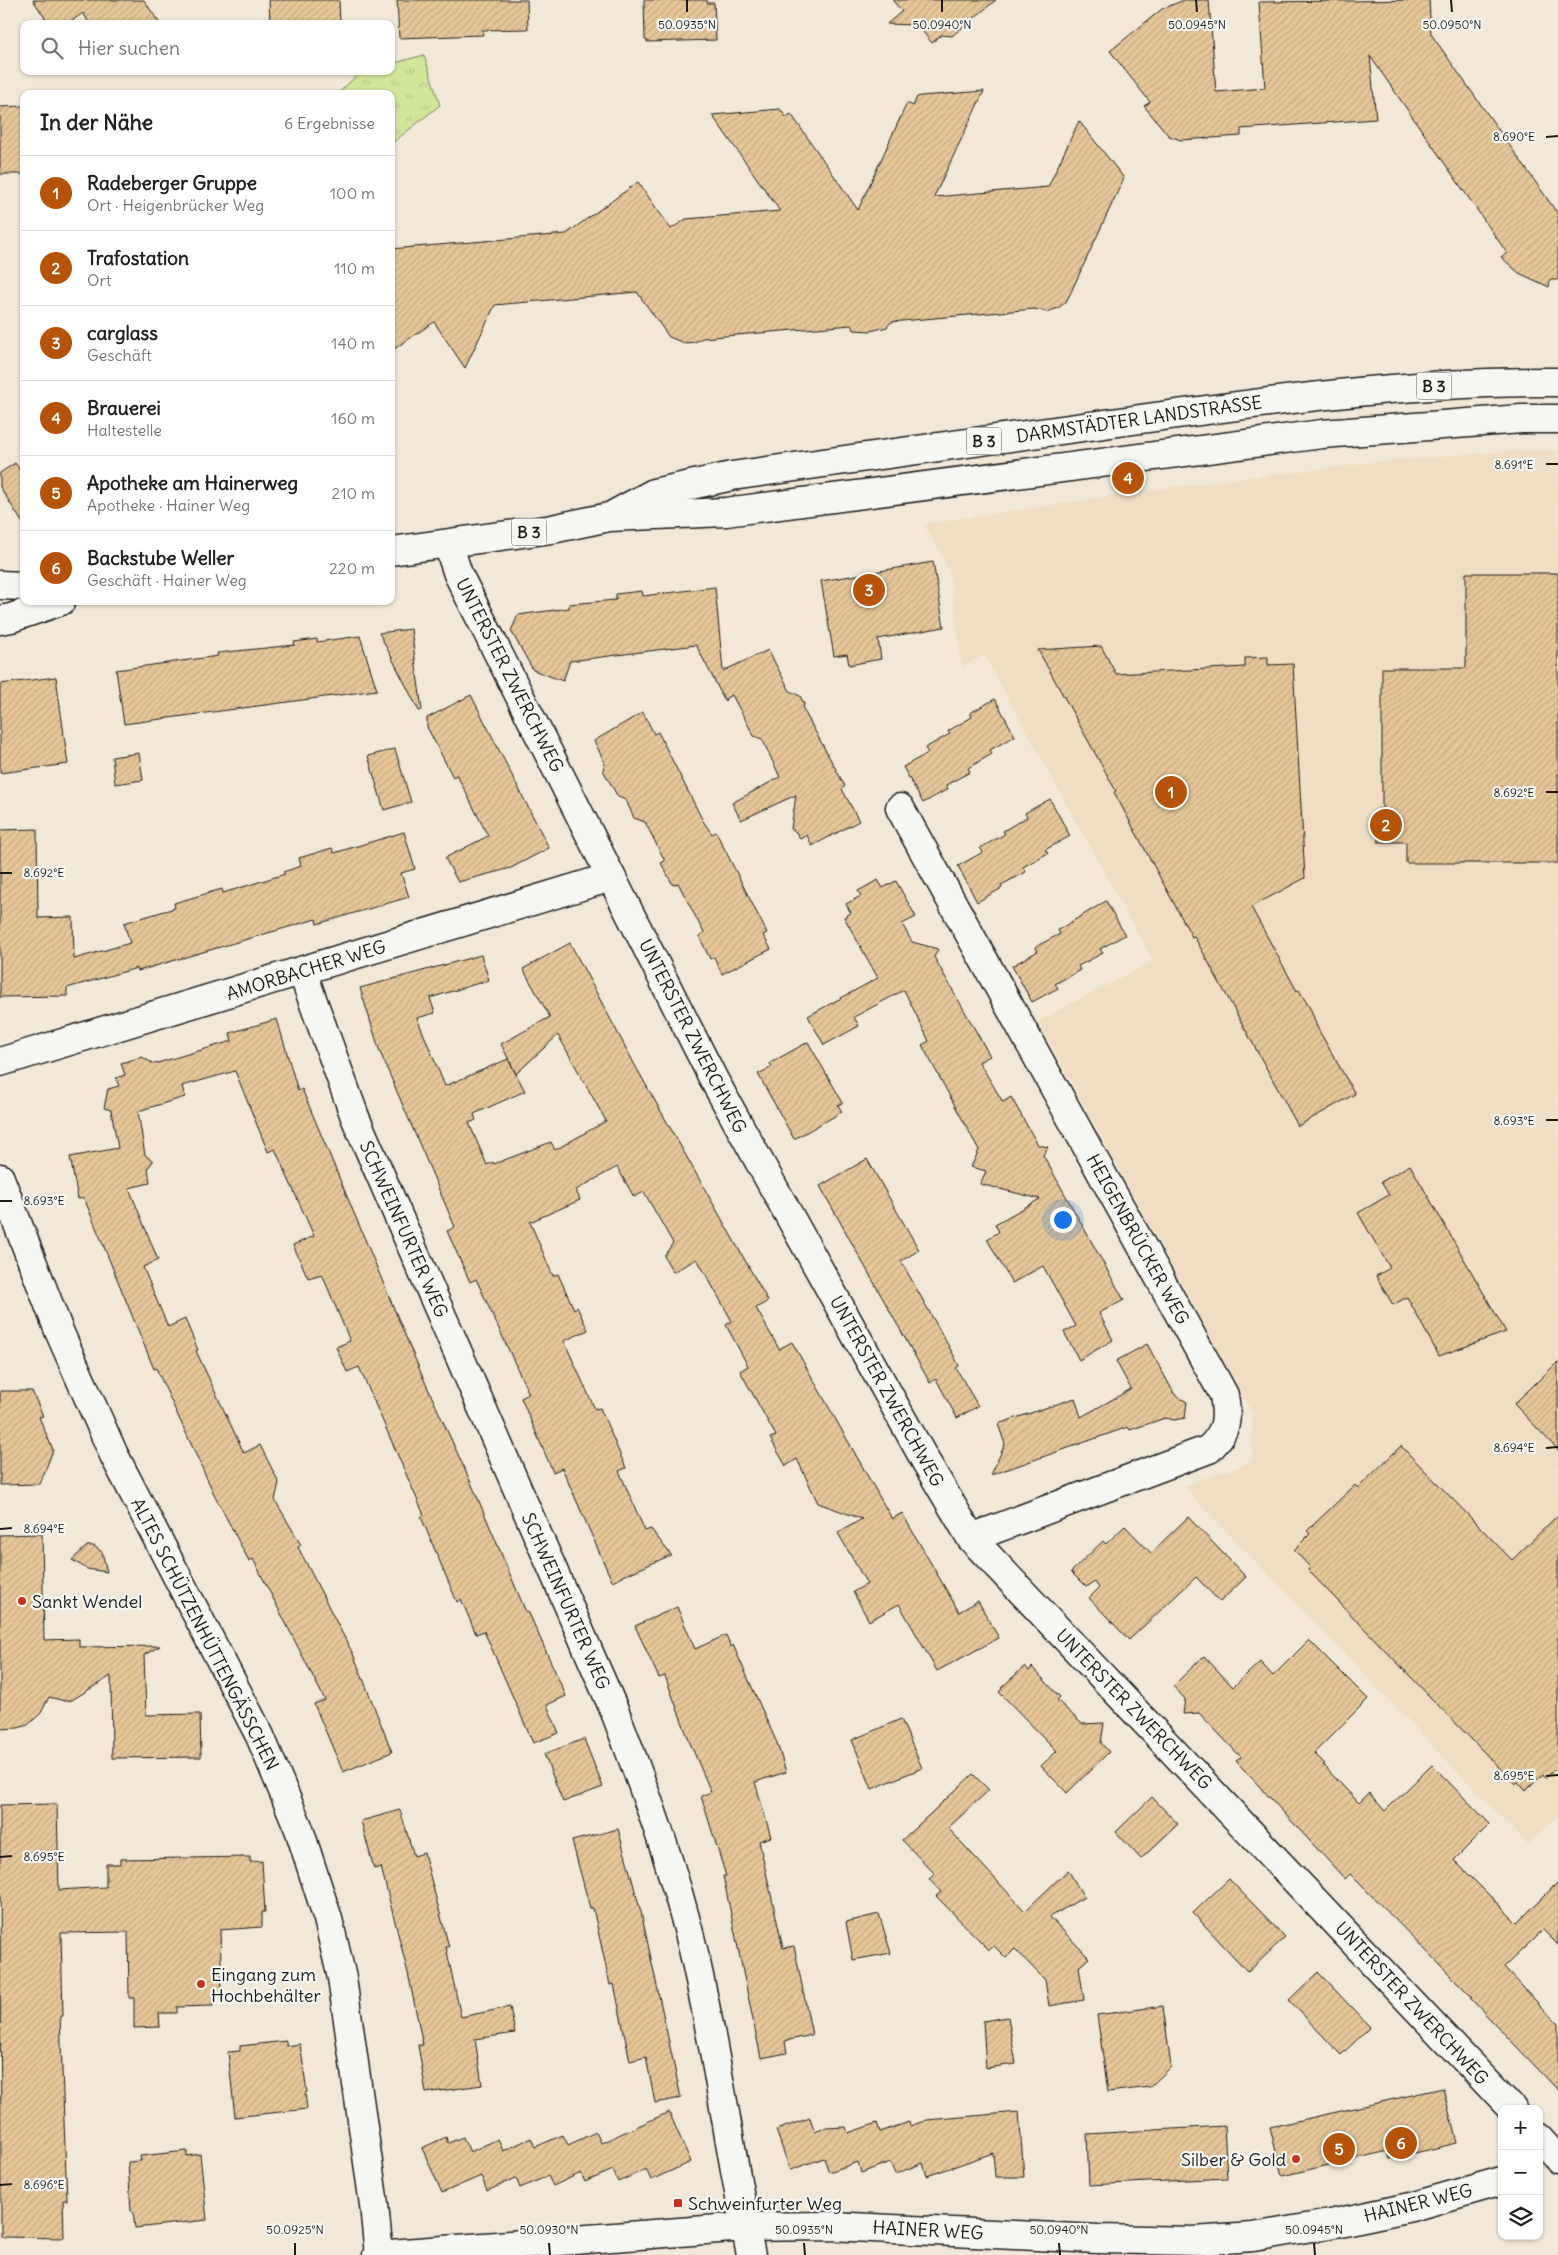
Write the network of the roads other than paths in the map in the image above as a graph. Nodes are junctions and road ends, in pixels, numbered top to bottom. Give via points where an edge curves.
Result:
1 (1558, 382) edge
2 (1558, 419) edge
3 (609, 518) junction
4 (448, 544) junction
5 (395, 551) edge
6 (0, 585) edge
7 (20, 586) edge
8 (43, 605) edge
9 (4, 614) edge
10 (900, 808) dead end
11 (612, 877) junction
12 (302, 971) junction
13 (0, 1062) edge
14 (0, 1178) edge
15 (971, 1538) junction
16 (1508, 2105) edge
17 (1543, 2142) edge
18 (1558, 2159) edge
19 (1558, 2164) edge
20 (1543, 2169) edge
21 (1498, 2182) edge
22 (746, 2228) junction
23 (1199, 2248) edge
24 (378, 2255) edge
25 (751, 2255) edge

1 - 3 street, DARMSTÄDTER LANDSTRASSE / B 3 via 1361,391 1254,403 732,476 654,494
2 - 3 street, DARMSTÄDTER LANDSTRASSE / B 3 via 1322,434 726,512
3 - 4 street, DARMSTÄDTER LANDSTRASSE / B 3
4 - 5 street, DARMSTÄDTER LANDSTRASSE / B 3
4 - 11 street, UNTERSTER ZWERCHWEG via 458,574
6 - 7 street
8 - 9 street
10 - 15 street, HEIGENBRÜCKER WEG via 1224,1395 1226,1409 1221,1437 1209,1449
11 - 12 street, AMORBACHER WEG
11 - 15 street, UNTERSTER ZWERCHWEG via 714,1080
12 - 13 street, AMORBACHER WEG
12 - 22 street, SCHWEINFURTER WEG via 355,1117 615,1712 648,1798 667,1854 699,1975
14 - 24 street, ALTES SCHÜTZENHÜTTENGÄSSCHEN via 59,1331 114,1455 260,1736 299,1829 328,1919 342,1978
15 - 16 street, UNTERSTER ZWERCHWEG
17 - 18 street
19 - 20 street
21 - 23 street, HAINER WEG via 1411,2207
22 - 23 street, HAINER WEG via 831,2226 1098,2239
22 - 24 street, HAINER WEG
22 - 25 street, SCHWEINFURTER WEG

